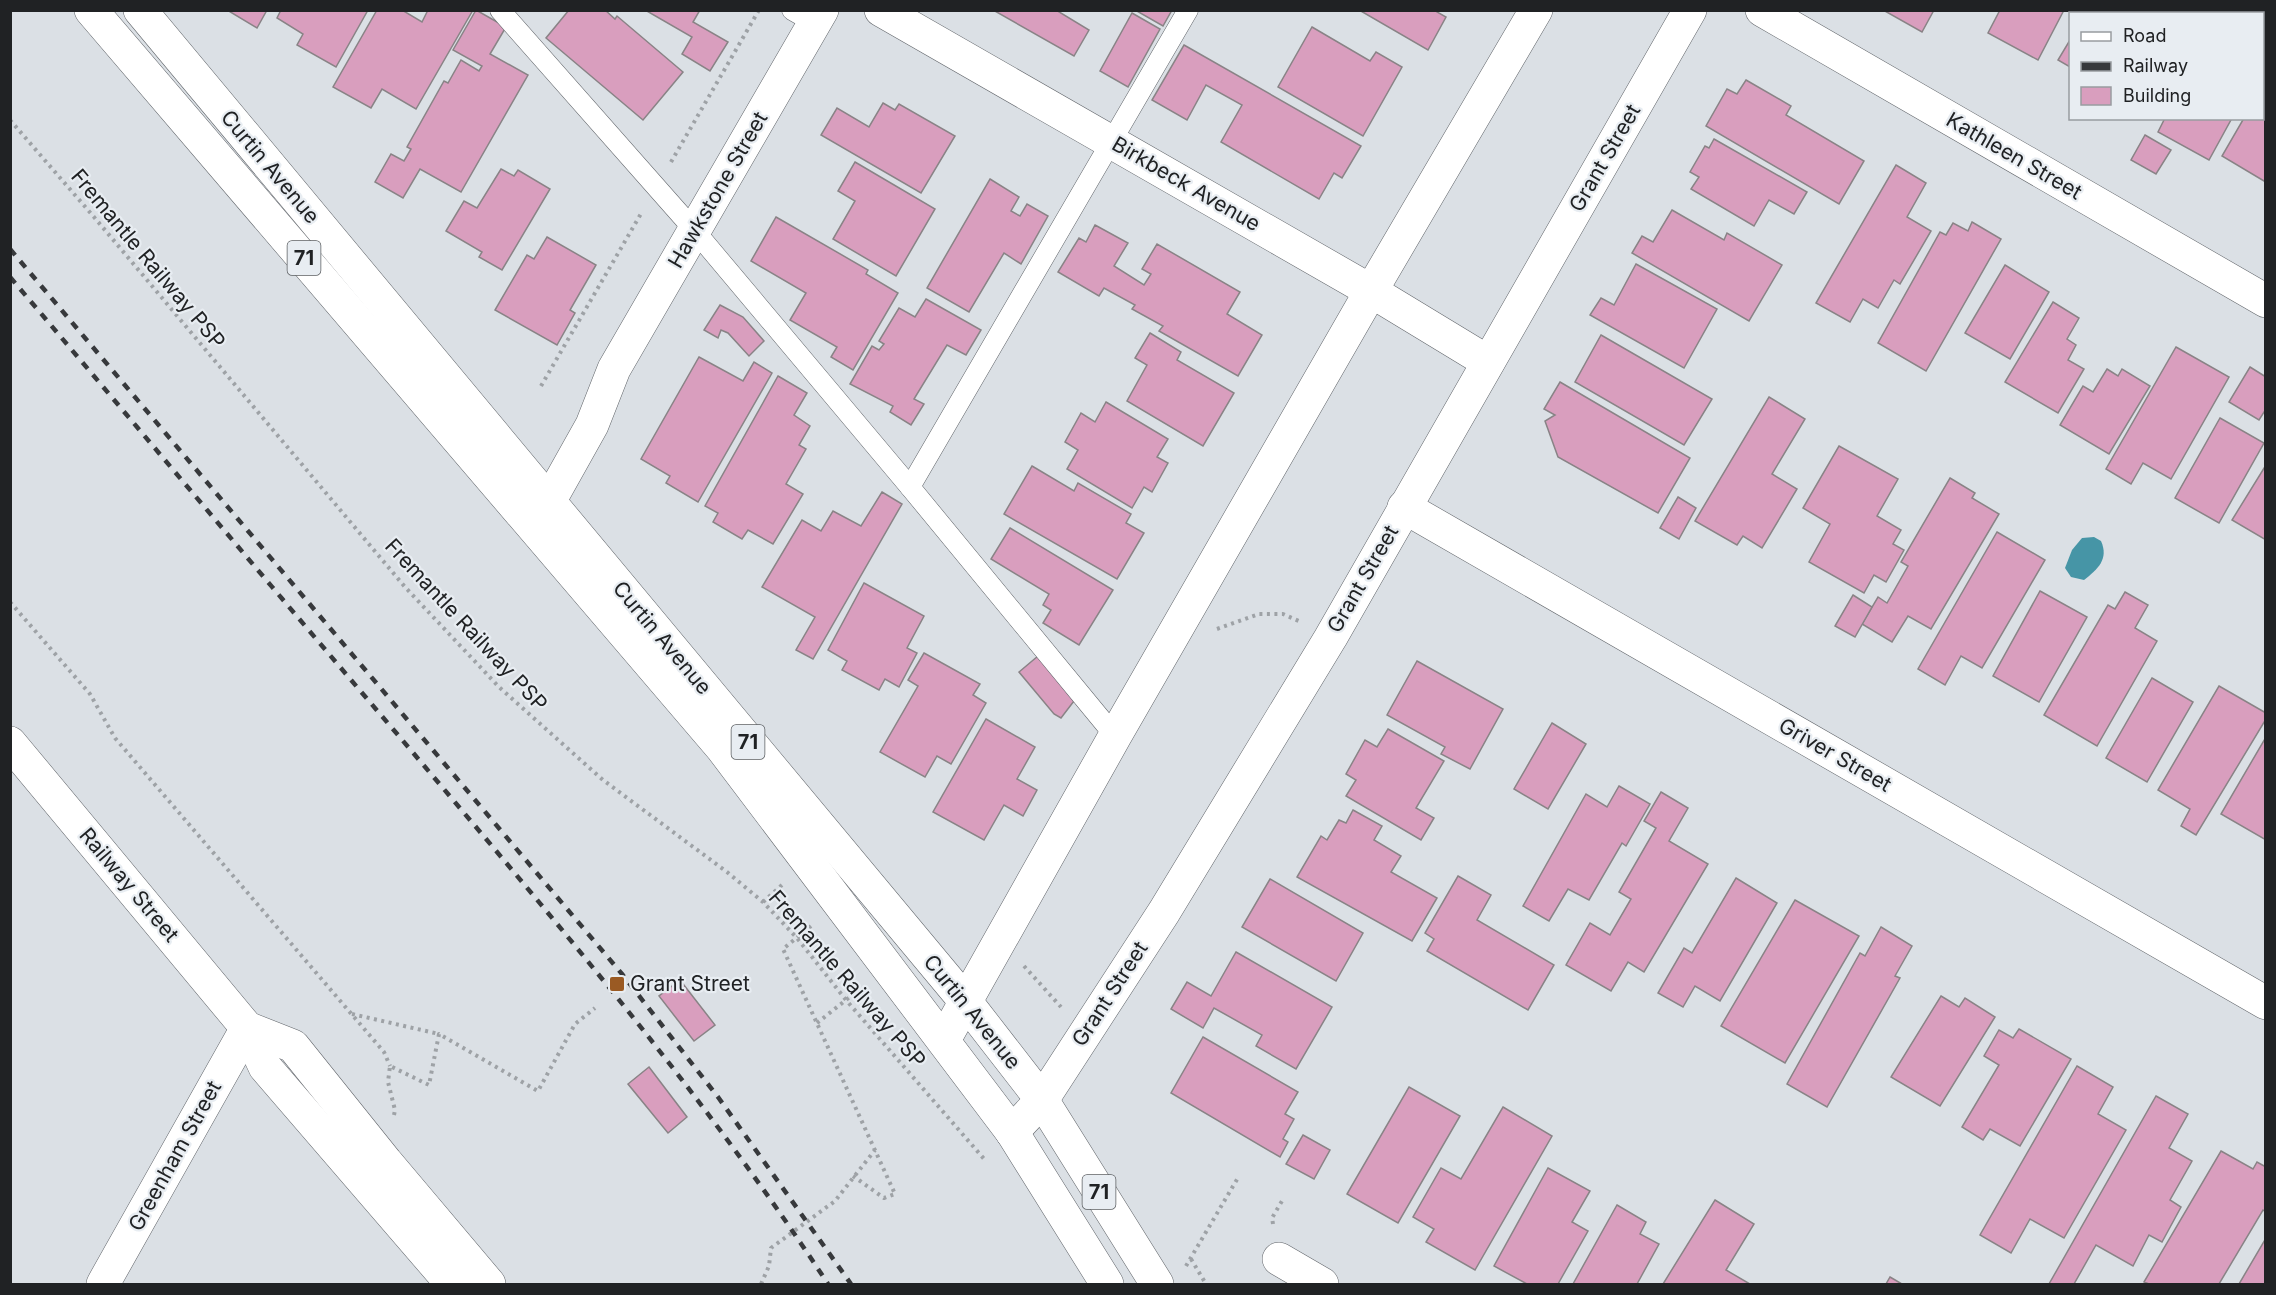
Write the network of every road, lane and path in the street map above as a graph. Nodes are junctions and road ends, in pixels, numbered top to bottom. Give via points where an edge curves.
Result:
1 (140, 10) edge
2 (500, 10) edge
3 (881, 10) edge
4 (1188, 10) edge
5 (1536, 10) edge
6 (1690, 10) edge
7 (1762, 10) edge
8 (103, 15) edge
9 (810, 15) edge
10 (10, 120) edge
11 (1112, 141) junction
12 (695, 231) junction
13 (1371, 291) junction
14 (2265, 301) edge
15 (1488, 362) junction
16 (910, 487) junction
17 (532, 504) junction
18 (1404, 507) junction
19 (10, 602) edge
20 (1184, 617) junction
21 (1331, 637) junction
22 (1115, 736) junction
23 (10, 743) edge
24 (797, 938) junction
25 (1022, 963) dead end
26 (868, 983) dead end
27 (846, 1000) junction
28 (966, 1002) junction
29 (2265, 1003) edge
30 (595, 1008) dead end
31 (351, 1014) junction
32 (1068, 1014) dead end
33 (817, 1023) junction
34 (247, 1028) junction
35 (439, 1034) junction
36 (944, 1040) junction
37 (390, 1066) junction
38 (1042, 1101) junction
39 (1012, 1132) junction
40 (874, 1150) junction
41 (383, 1159) junction
42 (990, 1168) dead end
43 (854, 1176) junction
44 (1239, 1176) dead end
45 (1279, 1259) dead end
46 (103, 1284) edge
47 (452, 1284) edge
48 (489, 1284) edge
49 (761, 1284) edge
50 (1107, 1284) edge
51 (1157, 1284) edge
52 (1206, 1284) edge
53 (1322, 1284) edge

1 - 17 main road, Curtin Avenue / 71
2 - 12 lane
3 - 11 main road, Birkbeck Avenue
4 - 11 lane
5 - 13 main road
6 - 15 main road, Grant Street
7 - 14 main road, Kathleen Street
8 - 17 main road, Curtin Avenue / 71
9 - 12 main road, Hawkstone Street
10 - 24 path, Fremantle Railway PSP via 405,587 499,687 603,780 763,902
11 - 13 main road, Birkbeck Avenue
11 - 16 lane
12 - 16 lane
12 - 17 main road, Hawkstone Street via 614,369 577,413
13 - 15 main road, Birkbeck Avenue
13 - 20 main road
15 - 18 main road, Grant Street
16 - 22 lane
17 - 28 main road, Curtin Avenue / 71
17 - 36 main road, Curtin Avenue / 71
18 - 21 main road, Grant Street
18 - 29 main road, Griver Street
19 - 31 path via 90,694 115,738
20 - 21 path via 1203,630 1221,629 1259,614 1283,614
20 - 22 main road
21 - 38 main road, Grant Street via 1164,912
22 - 28 main road
23 - 34 main road, Railway Street
24 - 27 path, Fremantle Railway PSP
24 - 33 path via 783,948
25 - 32 path
26 - 27 path
27 - 33 path
27 - 42 path, Fremantle Railway PSP
28 - 36 main road
28 - 38 main road, Curtin Avenue / 71
30 - 35 path via 575,1024 538,1090
31 - 35 path
31 - 37 path
33 - 40 path
34 - 41 main road, Railway Street via 293,1046
34 - 46 main road, Greenham Street
34 - 47 main road, Railway Street via 265,1067
35 - 37 path via 429,1084
36 - 39 main road, Curtin Avenue / 71
37 - 41 path via 388,1082 395,1110
38 - 39 main road, Grant Street
38 - 51 main road, Curtin Avenue / 71
39 - 50 main road, Curtin Avenue / 71
40 - 43 path
40 - 43 path via 895,1194 884,1198
41 - 48 main road, Railway Street
43 - 49 path via 835,1201 771,1248
44 - 52 path via 1191,1258
45 - 53 main road

